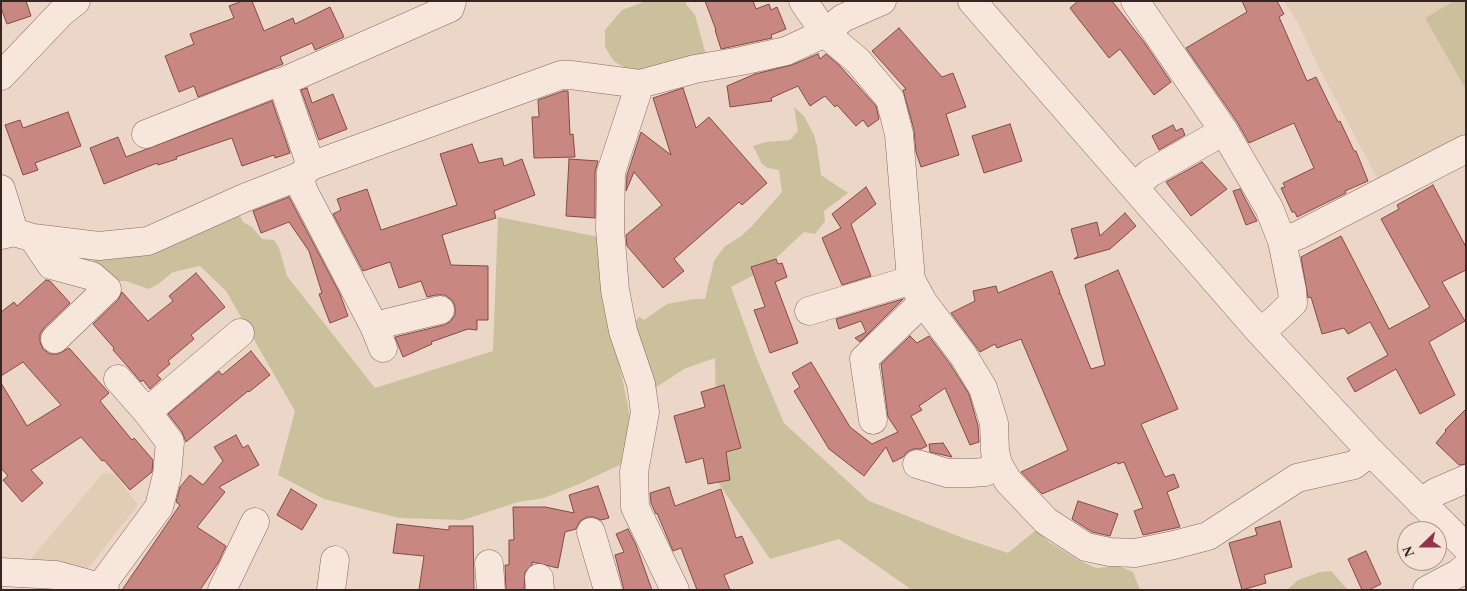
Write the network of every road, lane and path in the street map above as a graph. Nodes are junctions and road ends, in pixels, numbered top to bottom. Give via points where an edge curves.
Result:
1 (76, 1) edge
2 (452, 1) edge
3 (803, 1) edge
4 (882, 1) edge
5 (972, 1) edge
6 (1135, 1) edge
7 (825, 32) junction
8 (1, 76) edge
9 (282, 82) junction
10 (640, 84) junction
11 (1224, 130) junction
12 (146, 134) dead end
13 (1466, 149) edge
14 (306, 171) junction
15 (1134, 187) junction
16 (1, 189) edge
17 (16, 235) edge
18 (1282, 241) junction
19 (917, 291) junction
20 (440, 310) dead end
21 (809, 311) dead end
22 (1260, 332) junction
23 (240, 333) dead end
24 (55, 339) dead end
25 (118, 379) dead end
26 (147, 412) junction
27 (873, 420) dead end
28 (1371, 452) junction
29 (917, 464) dead end
30 (998, 464) junction
31 (1466, 479) edge
32 (1421, 504) junction
33 (255, 522) dead end
34 (591, 532) dead end
35 (1466, 547) edge
36 (335, 560) dead end
37 (1466, 567) edge
38 (1, 572) edge
39 (102, 588) edge
40 (222, 590) edge
41 (331, 590) edge
42 (608, 590) edge
43 (675, 590) edge
44 (1427, 590) edge

1 - 8 street
2 - 9 street via 450,8
3 - 7 street
4 - 7 street via 843,18
5 - 15 street
6 - 11 street
7 - 10 street via 786,51 695,69
7 - 19 street via 858,61 890,99 899,134
9 - 12 street
9 - 14 street
10 - 14 street via 561,75
10 - 43 street via 612,172 610,229 615,290 623,332 641,384 645,412 634,472 636,507
11 - 15 street via 1150,173
11 - 18 street via 1269,208
13 - 18 street
14 - 17 street via 148,241 99,246
14 - 20 street via 303,190 378,337
15 - 22 street
16 - 17 street
17 - 24 street via 52,265 92,276 106,289
18 - 22 street via 1293,303
19 - 21 street
19 - 27 street via 864,359
19 - 30 street via 983,388 994,423
22 - 28 street
23 - 26 street
25 - 26 street
26 - 39 street via 170,442 164,489 159,507
28 - 30 street via 1354,465 1297,478 1208,536 1135,553 1086,547 1046,521 1008,481
28 - 32 street
29 - 30 street via 948,473 971,473 985,472
31 - 32 street via 1436,492
32 - 35 street
33 - 40 street
34 - 42 street
36 - 41 street
37 - 44 street
38 - 39 street via 56,575

